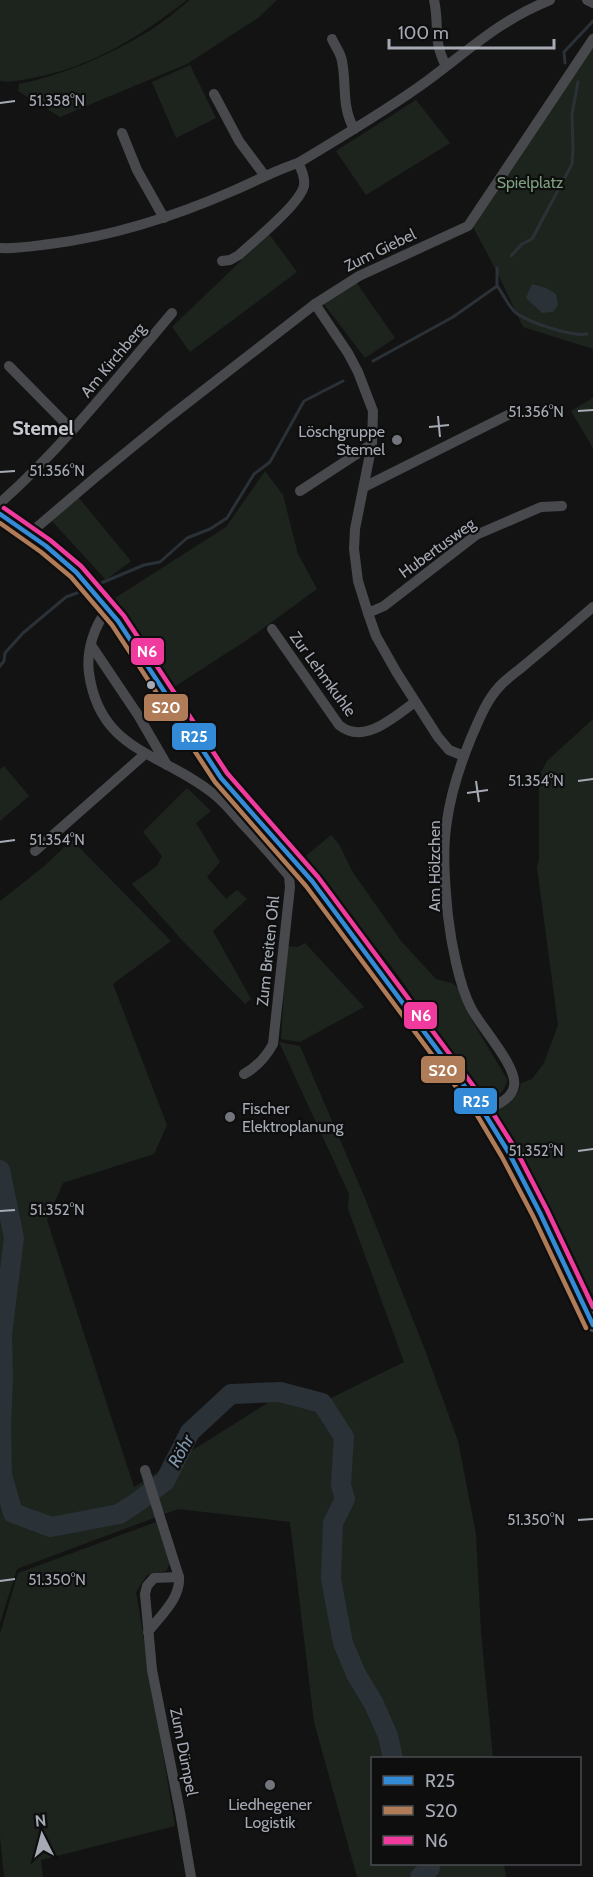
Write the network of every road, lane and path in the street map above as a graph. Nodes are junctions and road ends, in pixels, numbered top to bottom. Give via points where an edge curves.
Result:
1 (434, 0) edge
2 (550, 0) edge
3 (587, 0) edge
4 (593, 3) edge
5 (332, 39) dead end
6 (593, 39) edge
7 (446, 66) junction
8 (214, 94) dead end
9 (354, 129) junction
10 (122, 133) dead end
11 (298, 163) junction
12 (265, 177) junction
13 (164, 218) junction
14 (0, 248) edge
15 (222, 261) dead end
16 (315, 304) junction
17 (172, 313) dead end
18 (9, 366) dead end
19 (508, 416) dead end
20 (72, 430) junction
21 (372, 444) junction
22 (364, 487) junction
23 (300, 491) dead end
24 (0, 503) edge
25 (562, 506) dead end
26 (0, 514) edge
27 (29, 534) junction
28 (593, 608) edge
29 (108, 609) junction
30 (368, 613) junction
31 (272, 629) dead end
32 (91, 645) junction
33 (415, 702) junction
34 (145, 754) junction
35 (464, 756) junction
36 (167, 765) junction
37 (35, 851) dead end
38 (244, 1074) dead end
39 (483, 1111) junction
40 (593, 1325) edge
41 (145, 1470) dead end
42 (179, 1577) junction
43 (148, 1632) junction
44 (191, 1877) edge

1 - 7 street via 438,51
2 - 7 street via 511,18
3 - 4 street
5 - 9 street via 342,59 345,106
6 - 16 street, Zum Giebel via 468,226 359,276
7 - 9 street
8 - 12 street via 239,141
9 - 11 street
10 - 13 street via 136,170
11 - 12 street
11 - 15 street via 304,178 299,197 239,255
12 - 13 street
13 - 14 street via 82,240
16 - 21 street via 358,372 373,411
16 - 27 street, Zum Giebel
17 - 20 street, Am Kirchberg
18 - 20 street
19 - 22 street
20 - 24 street, Am Kirchberg
21 - 22 street
21 - 23 street
22 - 30 street via 354,549
25 - 30 street, Hubertusweg via 541,507 476,535 384,606
26 - 27 main road
27 - 29 main road via 76,572
28 - 35 street, Am Hölzchen via 499,687 482,711
29 - 32 street, Zum Breiten Ohl
29 - 39 main road via 221,778 312,881
30 - 33 street via 376,636
31 - 33 street, Zur Lehmkuhle via 344,729 370,731
32 - 34 street, Zum Breiten Ohl via 89,672 102,716
32 - 36 street, Zum Breiten Ohl
33 - 35 street via 449,750
34 - 36 street, Zum Breiten Ohl
34 - 37 street
35 - 39 street, Am Hölzchen via 446,822 451,934 471,1008 514,1079 507,1098
36 - 38 street, Zum Breiten Ohl via 215,795 289,876 273,1044 260,1062
39 - 40 main road via 509,1153
41 - 42 street
42 - 43 street via 176,1596
42 - 43 street, Zum Dümpel via 154,1578 147,1586
43 - 44 street, Zum Dümpel

